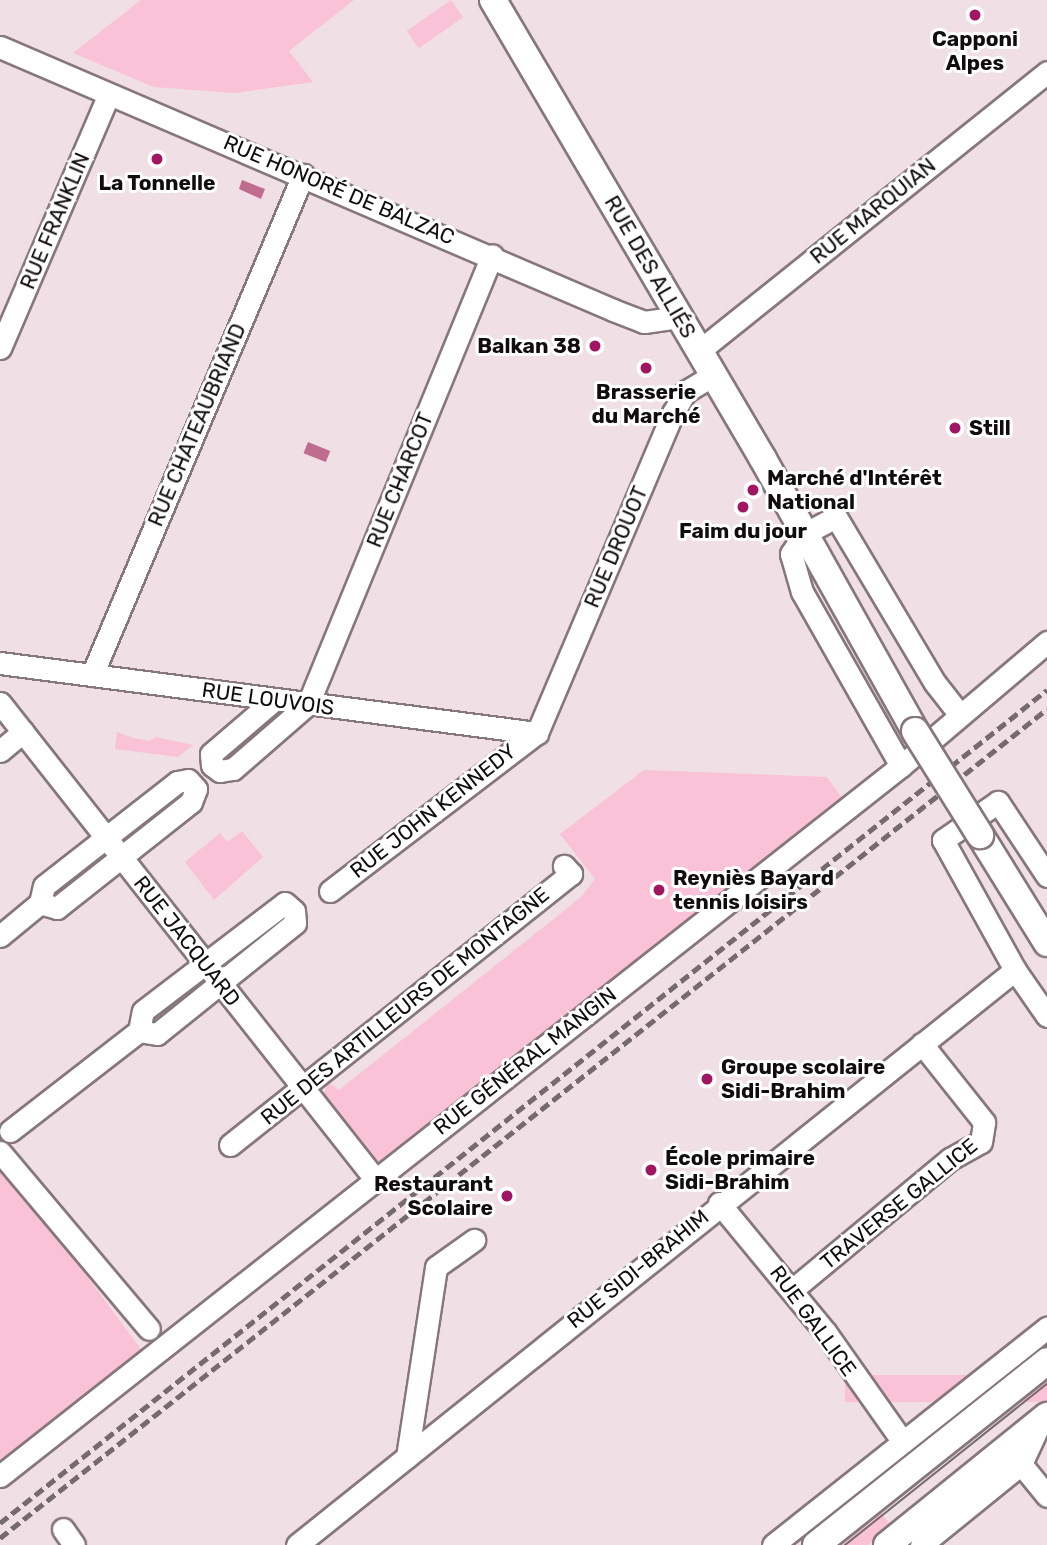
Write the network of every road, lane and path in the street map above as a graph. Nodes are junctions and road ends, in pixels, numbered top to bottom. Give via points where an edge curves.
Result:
1 (493, 0) edge
2 (0, 47) edge
3 (1047, 72) edge
4 (109, 94) junction
5 (303, 176) junction
6 (492, 255) junction
7 (679, 317) junction
8 (0, 348) edge
9 (699, 351) junction
10 (713, 375) junction
11 (804, 534) junction
12 (1047, 642) edge
13 (0, 663) edge
14 (92, 674) junction
15 (274, 700) junction
16 (308, 704) junction
17 (3, 712) edge
18 (960, 715) junction
19 (23, 733) junction
20 (537, 733) junction
21 (0, 751) edge
22 (901, 765) junction
23 (104, 837) junction
24 (120, 857) junction
25 (564, 866) dead end
26 (1047, 876) edge
27 (330, 891) dead end
28 (40, 903) junction
29 (0, 936) edge
30 (1047, 943) edge
31 (204, 962) junction
32 (1015, 970) junction
33 (219, 982) junction
34 (1047, 1016) edge
35 (139, 1031) junction
36 (922, 1044) junction
37 (302, 1088) junction
38 (10, 1131) dead end
39 (230, 1145) dead end
40 (0, 1152) edge
41 (375, 1180) junction
42 (719, 1203) junction
43 (474, 1240) dead end
44 (792, 1290) junction
45 (1047, 1328) edge
46 (149, 1329) dead end
47 (1047, 1361) edge
48 (1044, 1418) edge
49 (902, 1442) junction
50 (407, 1457) junction
51 (1021, 1464) junction
52 (0, 1476) edge
53 (1047, 1496) edge
54 (297, 1545) edge
55 (773, 1545) edge
56 (816, 1545) edge
57 (887, 1545) edge
58 (921, 1545) edge

1 - 7 main road, RUE DES ALLIÉS
2 - 4 street, RUE HONORÉ DE BALZAC
3 - 9 street, RUE MARQUIAN
4 - 5 street, RUE HONORÉ DE BALZAC
4 - 8 street, RUE FRANKLIN
5 - 6 street, RUE HONORÉ DE BALZAC
5 - 14 street, RUE CHATEAUBRIAND
6 - 7 street, RUE HONORÉ DE BALZAC via 644,322
6 - 16 street, RUE CHARCOT
7 - 9 main road, RUE DES ALLIÉS
9 - 10 main road, RUE DES ALLIÉS
10 - 11 main road, RUE DES ALLIÉS
10 - 20 street, RUE DROUOT via 685,392 673,413
11 - 18 street via 836,517 935,683
11 - 22 street via 791,554 802,593
11 - 30 main road, RUE DES ALLIÉS, bridge via 915,731
12 - 18 street, RUE GÉNÉRAL MANGIN
13 - 14 street, RUE LOUVOIS
14 - 15 street, RUE LOUVOIS
15 - 16 street, RUE LOUVOIS
15 - 16 street via 211,754 212,765 220,771 233,769
16 - 20 street, RUE LOUVOIS
17 - 19 street, RUE JACQUARD
18 - 22 street, RUE GÉNÉRAL MANGIN
19 - 21 street
19 - 23 street, RUE JACQUARD
20 - 27 street, RUE JOHN KENNEDY
22 - 41 street, RUE GÉNÉRAL MANGIN
23 - 24 street, RUE JACQUARD
23 - 24 street via 177,782 188,780 197,789 191,802
23 - 28 street via 44,886
24 - 28 street via 57,908
24 - 31 street, RUE JACQUARD
25 - 37 street, RUE DES ARTILLEURS DE MONTAGNE via 571,874
26 - 32 street via 998,802 943,840
28 - 29 street
31 - 33 street, RUE JACQUARD
31 - 33 street via 274,908 285,903 294,911 295,923
31 - 35 street via 143,1011
32 - 34 street
32 - 36 street, RUE SIDI-BRAHIM
33 - 35 street via 157,1034
33 - 37 street, RUE JACQUARD
35 - 38 street
36 - 42 street, RUE SIDI-BRAHIM
36 - 44 street, TRAVERSE GALLICE via 984,1122 981,1142 950,1159
37 - 39 street, RUE DES ARTILLEURS DE MONTAGNE
37 - 41 street, RUE JACQUARD
40 - 46 street
41 - 52 street, RUE GÉNÉRAL MANGIN
42 - 44 street, RUE GALLICE
42 - 50 street, RUE SIDI-BRAHIM
43 - 50 street via 436,1267
44 - 49 street, RUE GALLICE
45 - 49 street
47 - 56 main road
48 - 51 street
48 - 57 main road
49 - 55 street
50 - 54 street, RUE SIDI-BRAHIM
51 - 53 street
51 - 58 street

